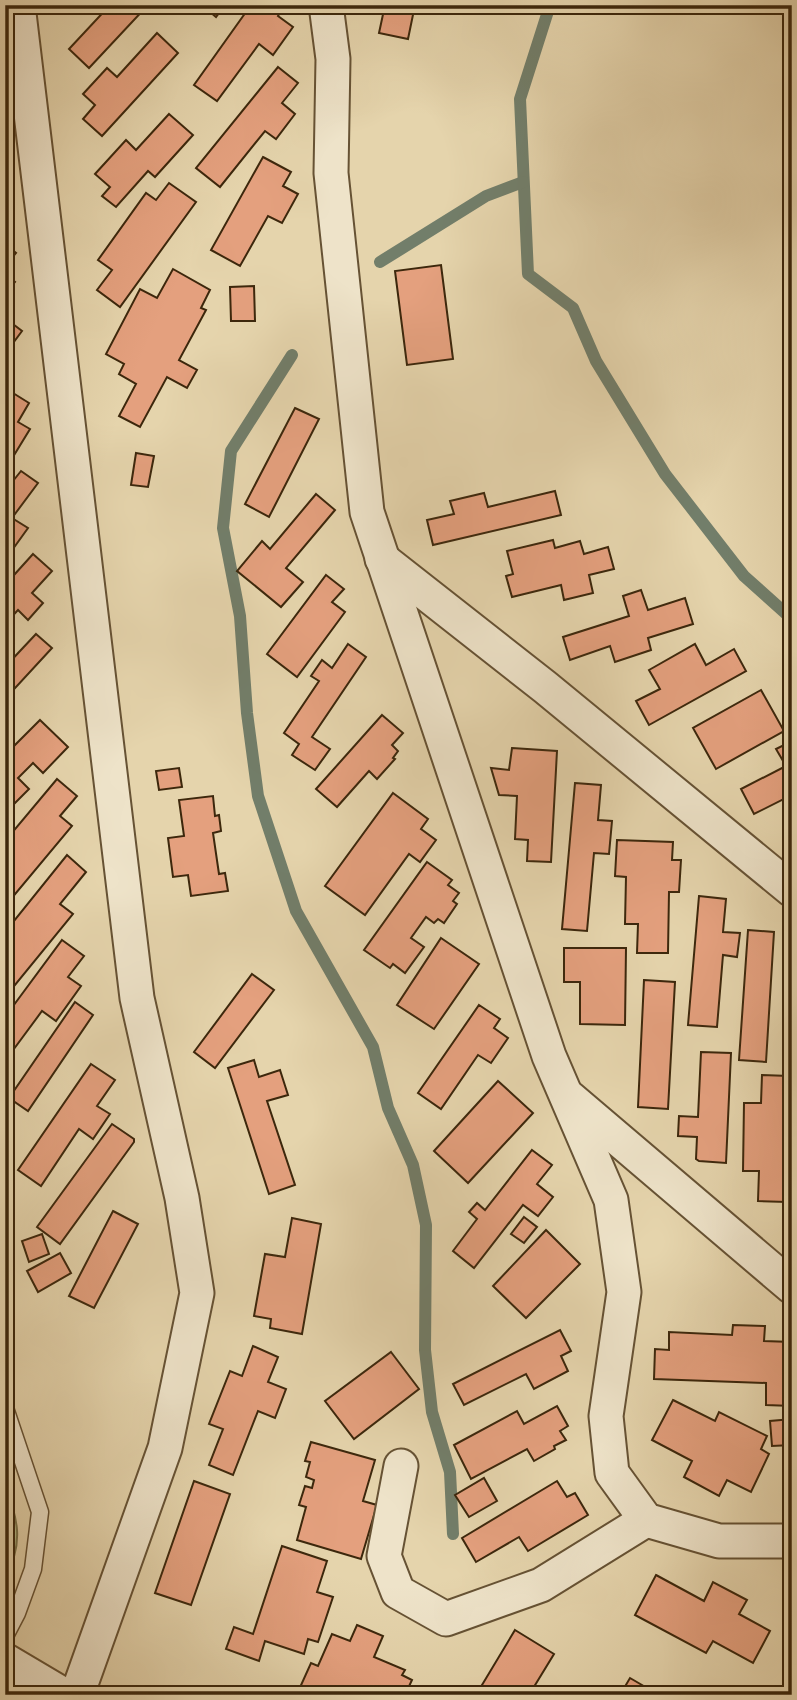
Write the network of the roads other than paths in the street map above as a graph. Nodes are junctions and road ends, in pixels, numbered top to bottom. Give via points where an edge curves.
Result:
1 (18, 5) edge
2 (327, 5) edge
3 (382, 559) junction
4 (792, 890) edge
5 (566, 1094) junction
6 (792, 1287) edge
7 (5, 1408) edge
8 (401, 1466) dead end
9 (646, 1520) junction
10 (792, 1541) edge
11 (5, 1636) edge
12 (5, 1663) edge
13 (59, 1695) edge
14 (77, 1695) edge

1 - 14 street via 137,998 182,1198 197,1293 165,1448
2 - 3 street via 333,59 331,173 367,512
3 - 4 street
3 - 5 street via 549,1056
5 - 6 street
5 - 9 street via 611,1200 624,1292 606,1416 612,1473
7 - 11 lane via 40,1512 33,1569
8 - 9 street via 384,1556 398,1592 446,1619 541,1585
9 - 10 street via 719,1541
12 - 13 street

